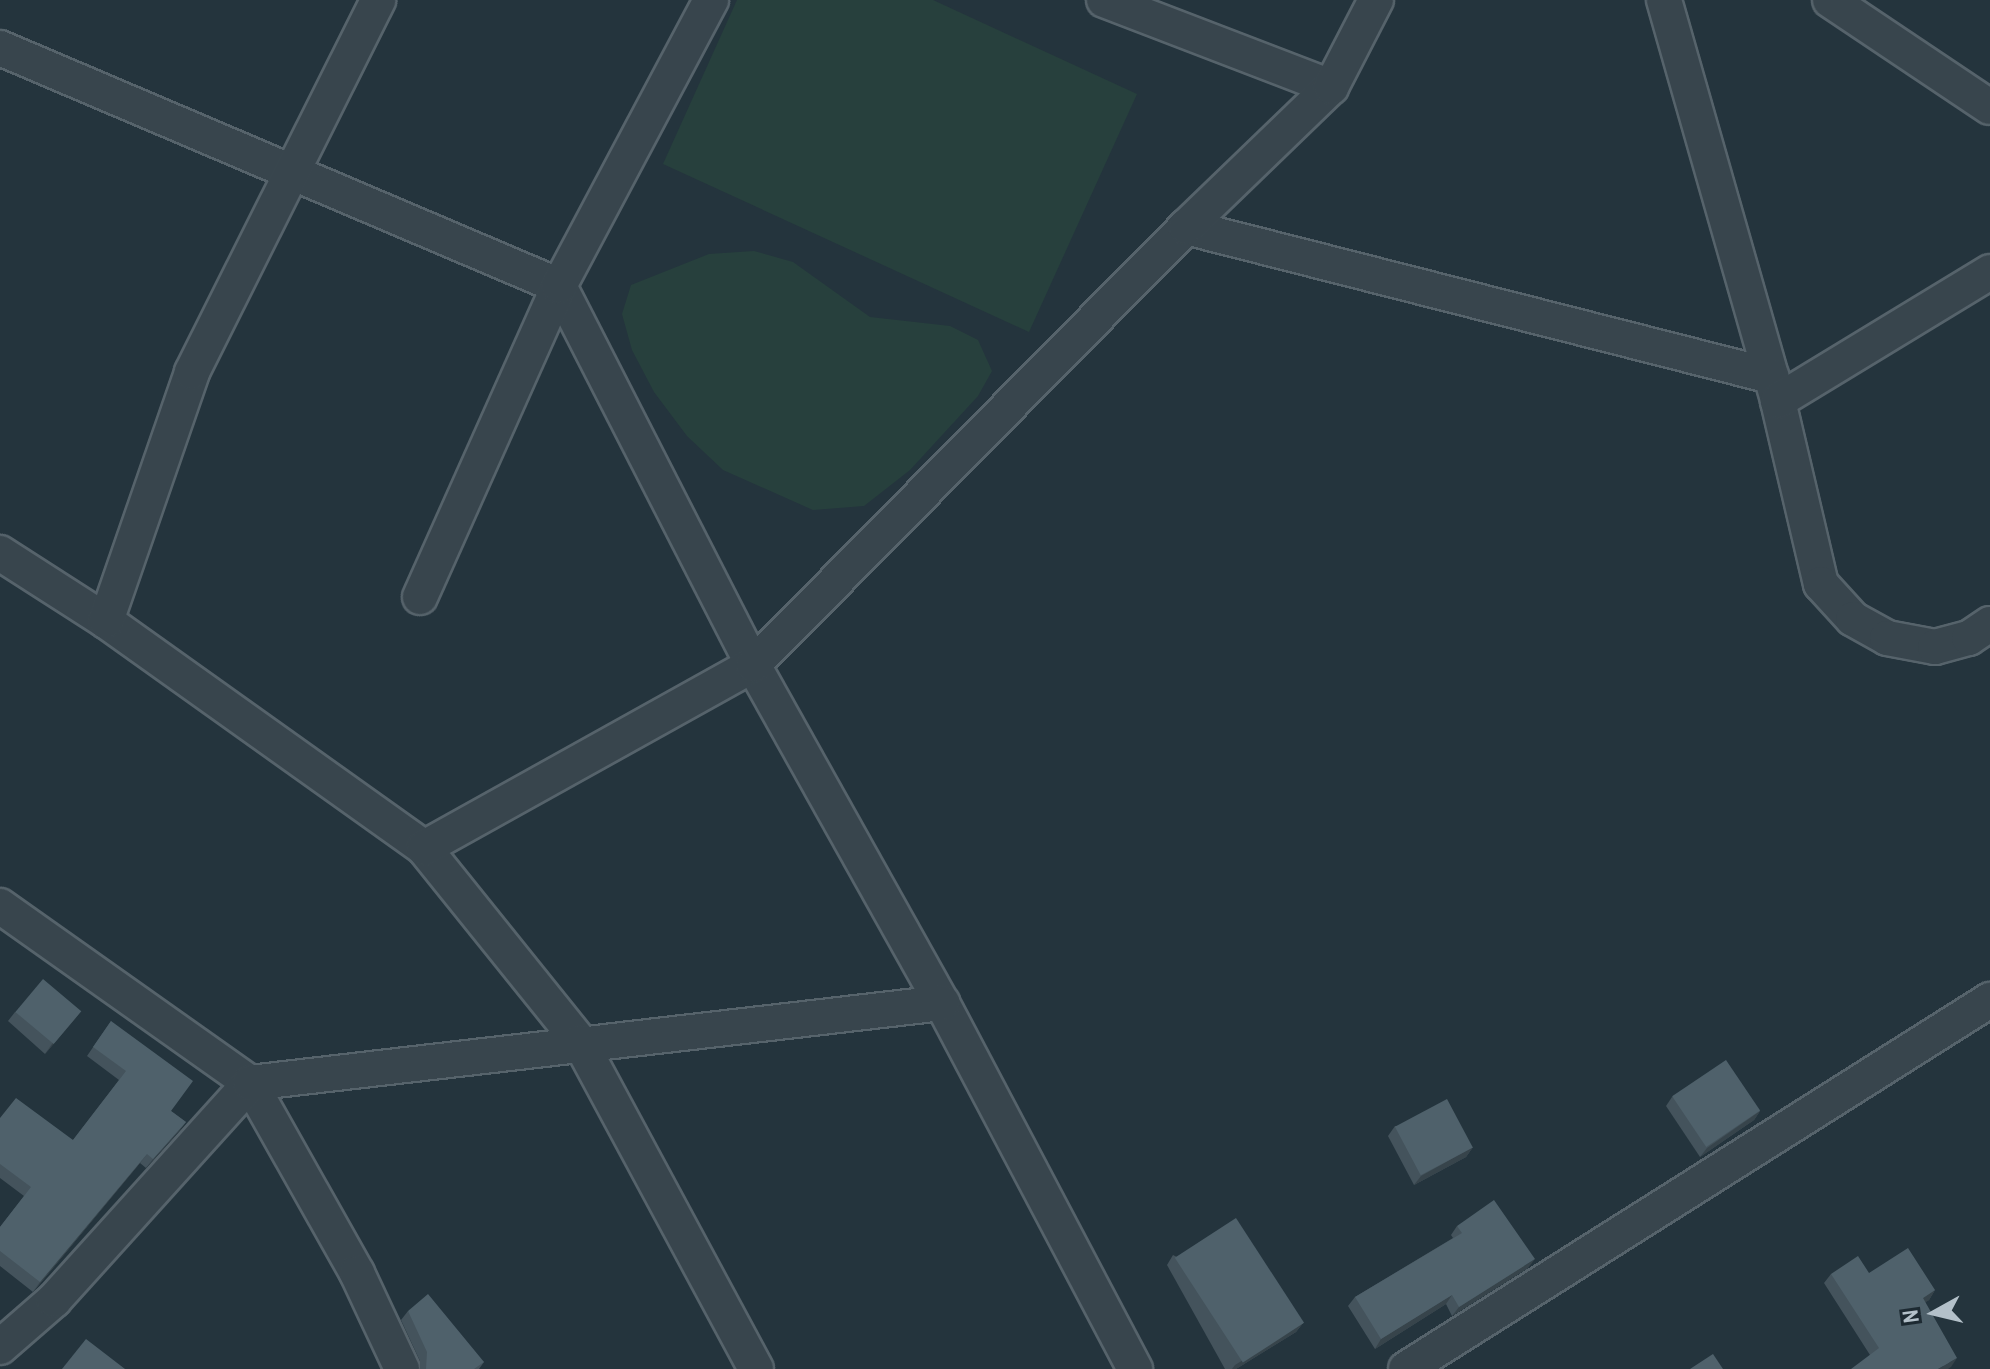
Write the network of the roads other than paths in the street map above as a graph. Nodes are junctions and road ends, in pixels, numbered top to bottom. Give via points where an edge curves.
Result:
1 (378, 0) edge
2 (711, 0) edge
3 (1104, 0) edge
4 (1376, 0) edge
5 (1664, 0) edge
6 (1830, 0) edge
7 (0, 48) edge
8 (1331, 87) junction
9 (1990, 107) edge
10 (290, 171) junction
11 (1186, 227) junction
12 (1990, 272) edge
13 (559, 286) junction
14 (1775, 388) junction
15 (0, 553) edge
16 (420, 597) dead end
17 (106, 621) junction
18 (1990, 624) edge
19 (753, 665) junction
20 (424, 848) junction
21 (0, 906) edge
22 (1990, 1000) edge
23 (942, 1003) junction
24 (580, 1042) junction
25 (250, 1083) junction
26 (0, 1347) edge
27 (388, 1363) edge
28 (756, 1369) edge
29 (1135, 1369) edge
30 (1406, 1369) edge

1 - 10 street
2 - 13 street
3 - 8 street
4 - 8 street
5 - 14 street
6 - 9 street
7 - 10 street
8 - 11 street
10 - 13 street
10 - 17 street via 192,372
11 - 14 street
11 - 19 street
12 - 14 street
13 - 16 street
13 - 19 street
14 - 18 street via 1821,584 1853,619 1887,638 1935,647 1969,638
15 - 17 street
17 - 20 street
19 - 20 street
19 - 23 street
20 - 24 street
21 - 25 street
22 - 30 street
23 - 24 street
23 - 29 street
24 - 25 street
24 - 28 street
25 - 26 street via 54,1300
25 - 27 street via 357,1273

